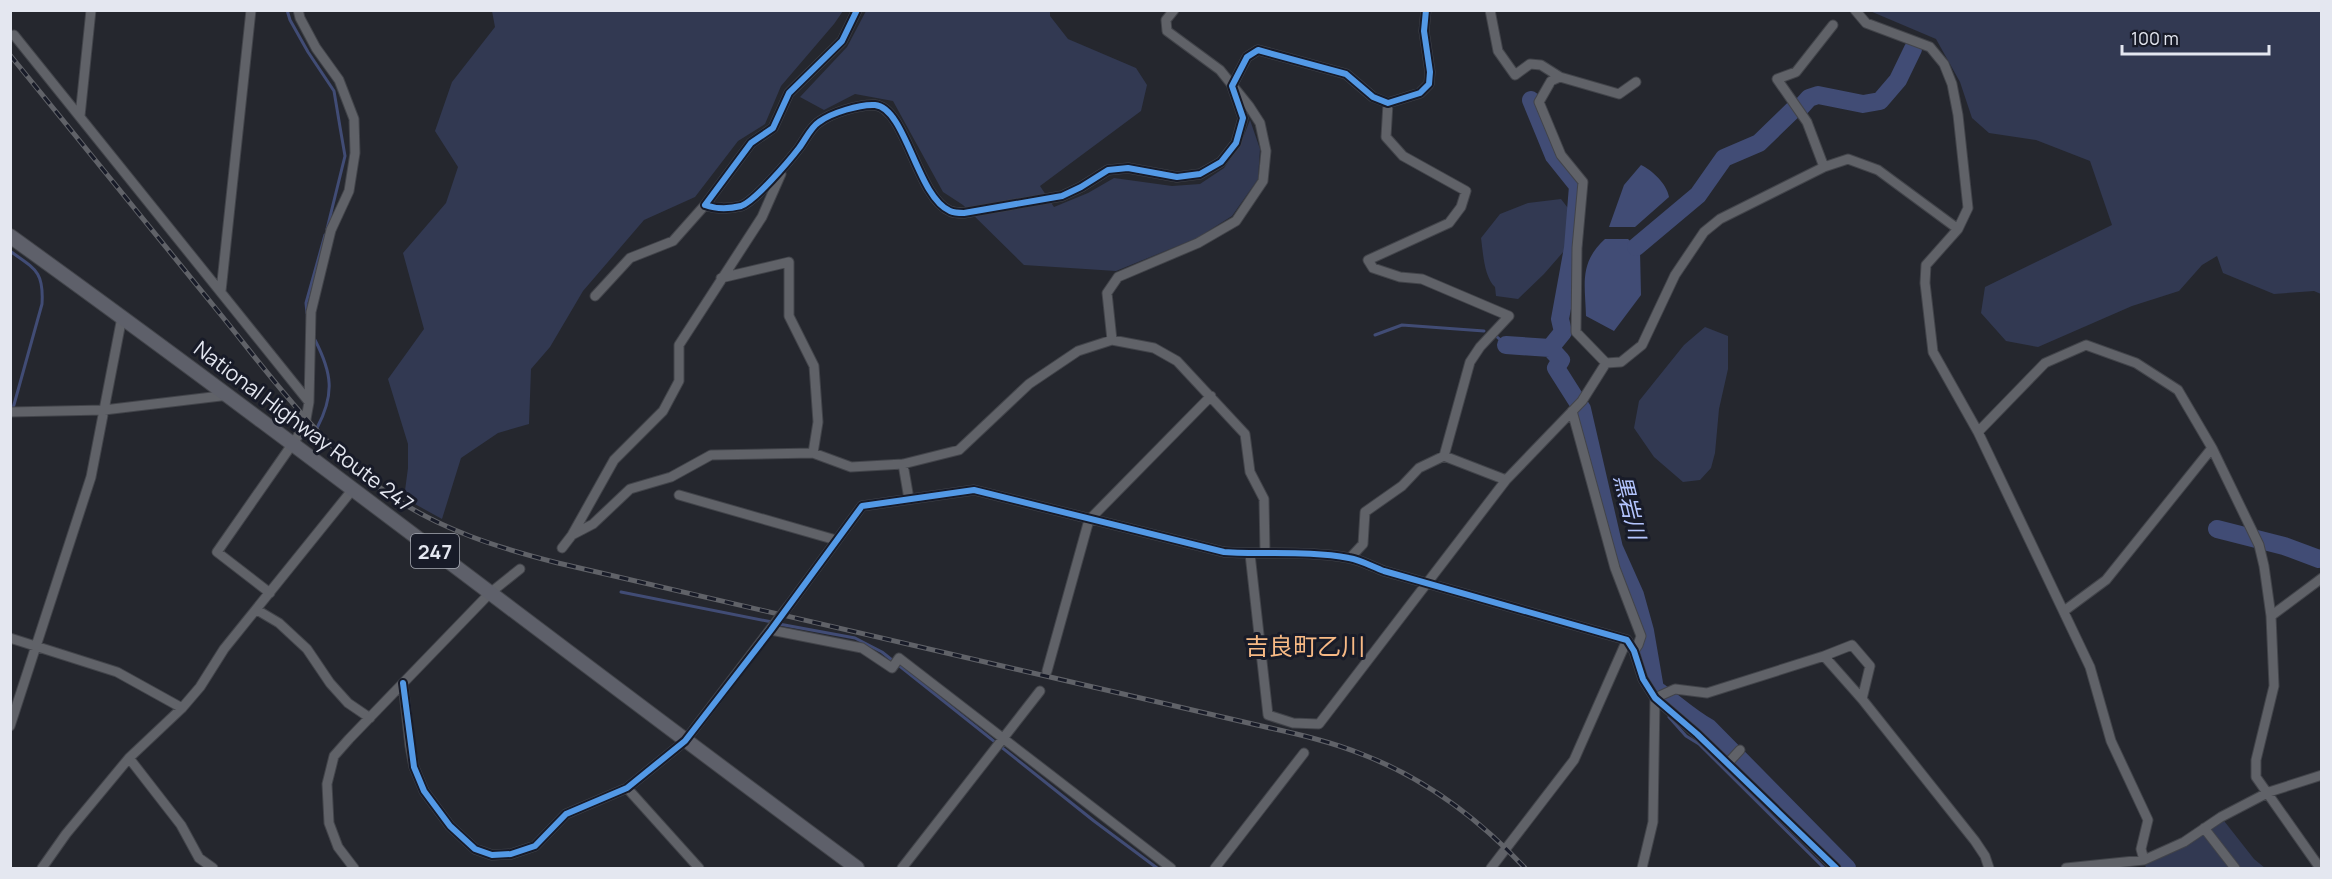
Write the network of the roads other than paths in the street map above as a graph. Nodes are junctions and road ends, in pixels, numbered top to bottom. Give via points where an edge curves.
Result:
1 (92, 10) edge
2 (251, 10) edge
3 (298, 10) edge
4 (857, 10) edge
5 (1174, 10) edge
6 (1426, 10) edge
7 (1490, 10) edge
8 (1855, 10) edge
9 (1833, 25) dead end
10 (14, 35) dead end
11 (1560, 77) junction
12 (1636, 82) dead end
13 (1232, 86) junction
14 (1388, 103) junction
15 (80, 116) junction
16 (1824, 167) junction
17 (783, 169) junction
18 (705, 205) junction
19 (1958, 229) junction
20 (10, 236) edge
21 (721, 278) junction
22 (221, 291) junction
23 (595, 296) dead end
24 (122, 317) junction
25 (1112, 340) junction
26 (1606, 363) junction
27 (229, 395) junction
28 (1211, 396) junction
29 (309, 402) junction
30 (104, 410) junction
31 (1573, 411) junction
32 (16, 412) edge
33 (1978, 432) junction
34 (292, 444) junction
35 (2212, 448) junction
36 (813, 453) junction
37 (1444, 456) junction
38 (903, 464) junction
39 (1506, 480) junction
40 (353, 489) junction
41 (679, 495) dead end
42 (909, 499) junction
43 (1089, 520) junction
44 (572, 535) junction
45 (836, 540) junction
46 (562, 548) dead end
47 (1265, 552) junction
48 (1250, 554) junction
49 (1350, 558) junction
50 (520, 569) dead end
51 (2322, 578) edge
52 (1427, 584) junction
53 (270, 593) junction
54 (490, 593) junction
55 (257, 610) junction
56 (2064, 612) junction
57 (2271, 616) junction
58 (772, 629) junction
59 (10, 638) edge
60 (1627, 640) junction
61 (37, 647) junction
62 (1634, 651) junction
63 (1824, 656) junction
64 (1047, 671) dead end
65 (403, 683) junction
66 (1040, 691) dead end
67 (1655, 698) junction
68 (1862, 699) junction
69 (182, 708) junction
70 (370, 718) junction
71 (10, 726) edge
72 (1003, 739) junction
73 (685, 741) junction
74 (1739, 750) dead end
75 (1304, 753) dead end
76 (129, 758) junction
77 (1728, 763) junction
78 (2322, 775) edge
79 (627, 788) junction
80 (2269, 792) junction
81 (2204, 828) junction
82 (2144, 861) junction
83 (2132, 865) edge
84 (42, 868) edge
85 (213, 868) edge
86 (354, 868) edge
87 (699, 868) edge
88 (857, 868) edge
89 (902, 868) edge
90 (1170, 868) edge
91 (1215, 868) edge
92 (1491, 868) edge
93 (1642, 868) edge
94 (1836, 868) edge
95 (1989, 868) edge
96 (2066, 868) edge
97 (2235, 868) edge
98 (2320, 868) edge

1 - 15 street
2 - 22 street
3 - 29 street via 316,48 339,80 354,119 355,142 349,191 332,230 311,312
4 - 18 street via 842,41 789,93 773,128 751,143
5 - 13 street via 1166,20 1167,31 1220,70
6 - 14 street via 1429,84 1420,93
7 - 11 street via 1498,51 1515,75 1530,64 1541,65
8 - 19 street via 1866,23 1930,47 1944,64 1958,115 1968,208
9 - 16 street via 1796,72 1777,79 1807,122
10 - 15 street
11 - 12 street via 1619,94
11 - 26 street via 1551,81 1539,102 1561,155 1583,182 1576,332
13 - 14 street via 1247,57 1258,50 1346,74 1373,97
13 - 17 street via 1243,118 1236,143 1221,162 1200,174 1178,177 1128,168 1108,170 1062,196 964,213 950,211 937,200 893,116 884,107 873,105 852,108 818,122
13 - 25 street via 1260,123 1266,151 1263,181 1236,221 1198,243 1118,277 1107,293
14 - 37 street via 1386,137 1403,156 1466,191 1461,207 1449,223 1368,260 1373,268 1422,279 1509,316 1470,362
15 - 22 street
16 - 19 street via 1848,159 1878,170
16 - 26 street via 1720,219 1704,232 1674,275 1642,345 1621,362
17 - 18 street via 742,205 717,209
17 - 21 street via 762,217
18 - 23 street via 673,241 630,258
19 - 33 street via 1926,265 1926,283 1933,352
20 - 24 highway, National Highway Route 247 / 247
21 - 36 street via 789,262 789,316 814,366 818,422
21 - 44 street via 679,345 679,381 663,411 614,460
22 - 29 street
24 - 27 highway, National Highway Route 247 / 247
24 - 30 street
25 - 28 street via 1154,348 1177,361
25 - 38 street via 1078,351 1029,384 959,450
26 - 31 street
27 - 30 street
27 - 34 highway, National Highway Route 247 / 247
28 - 43 street
28 - 47 street via 1245,434 1250,472 1264,499
29 - 34 street via 306,419
30 - 32 street
30 - 61 street via 91,477
31 - 39 street
31 - 62 street via 1615,568 1641,636
33 - 35 street via 2045,363 2086,345 2136,363 2178,390
33 - 56 street
34 - 40 highway, National Highway Route 247 / 247
34 - 53 street via 217,552
35 - 56 street via 2106,580
35 - 57 street via 2259,545
36 - 38 street via 851,467
36 - 44 street via 711,455 671,477 630,489 593,524
37 - 39 street
37 - 49 street via 1419,468 1402,486 1365,512 1364,544
38 - 42 street
39 - 52 street
40 - 53 street
40 - 54 highway, National Highway Route 247 / 247
41 - 45 street
42 - 43 street via 974,490
42 - 45 street via 862,506
43 - 48 street via 1224,552
43 - 64 street
44 - 46 street
45 - 58 street, bridge
47 - 48 street
47 - 49 street
48 - 52 street via 1268,715 1293,723 1319,724
49 - 52 street
50 - 54 street
51 - 57 street
52 - 60 street
53 - 55 street
54 - 65 street
54 - 73 highway, National Highway Route 247 / 247
55 - 69 street
55 - 70 street via 279,623 307,649 330,684
56 - 82 street via 2090,667 2111,741 2148,820 2141,849
57 - 80 street via 2274,686 2256,760 2256,777
58 - 72 street via 862,648 892,668 899,658
58 - 73 street
59 - 61 street
60 - 62 street
60 - 92 street via 1574,760
61 - 69 street via 117,672
61 - 71 street
62 - 67 street
63 - 67 street via 1707,693 1674,690
63 - 68 street
63 - 68 street via 1852,645 1870,666
65 - 70 street
65 - 79 street via 410,746 424,791 450,826 475,849 492,855 535,846 566,814
66 - 72 street
67 - 77 street
67 - 93 street via 1653,822
68 - 95 street via 1975,841
69 - 76 street
70 - 86 street via 334,756 327,784 329,823 338,847
72 - 89 street
72 - 90 street
73 - 79 street
73 - 88 highway, National Highway Route 247 / 247
74 - 77 street
75 - 91 street
76 - 84 street
76 - 85 street via 181,825 199,858
77 - 94 street
78 - 80 street
79 - 87 street
80 - 81 street
80 - 98 street
81 - 82 street
81 - 97 street
82 - 83 street
83 - 96 street

